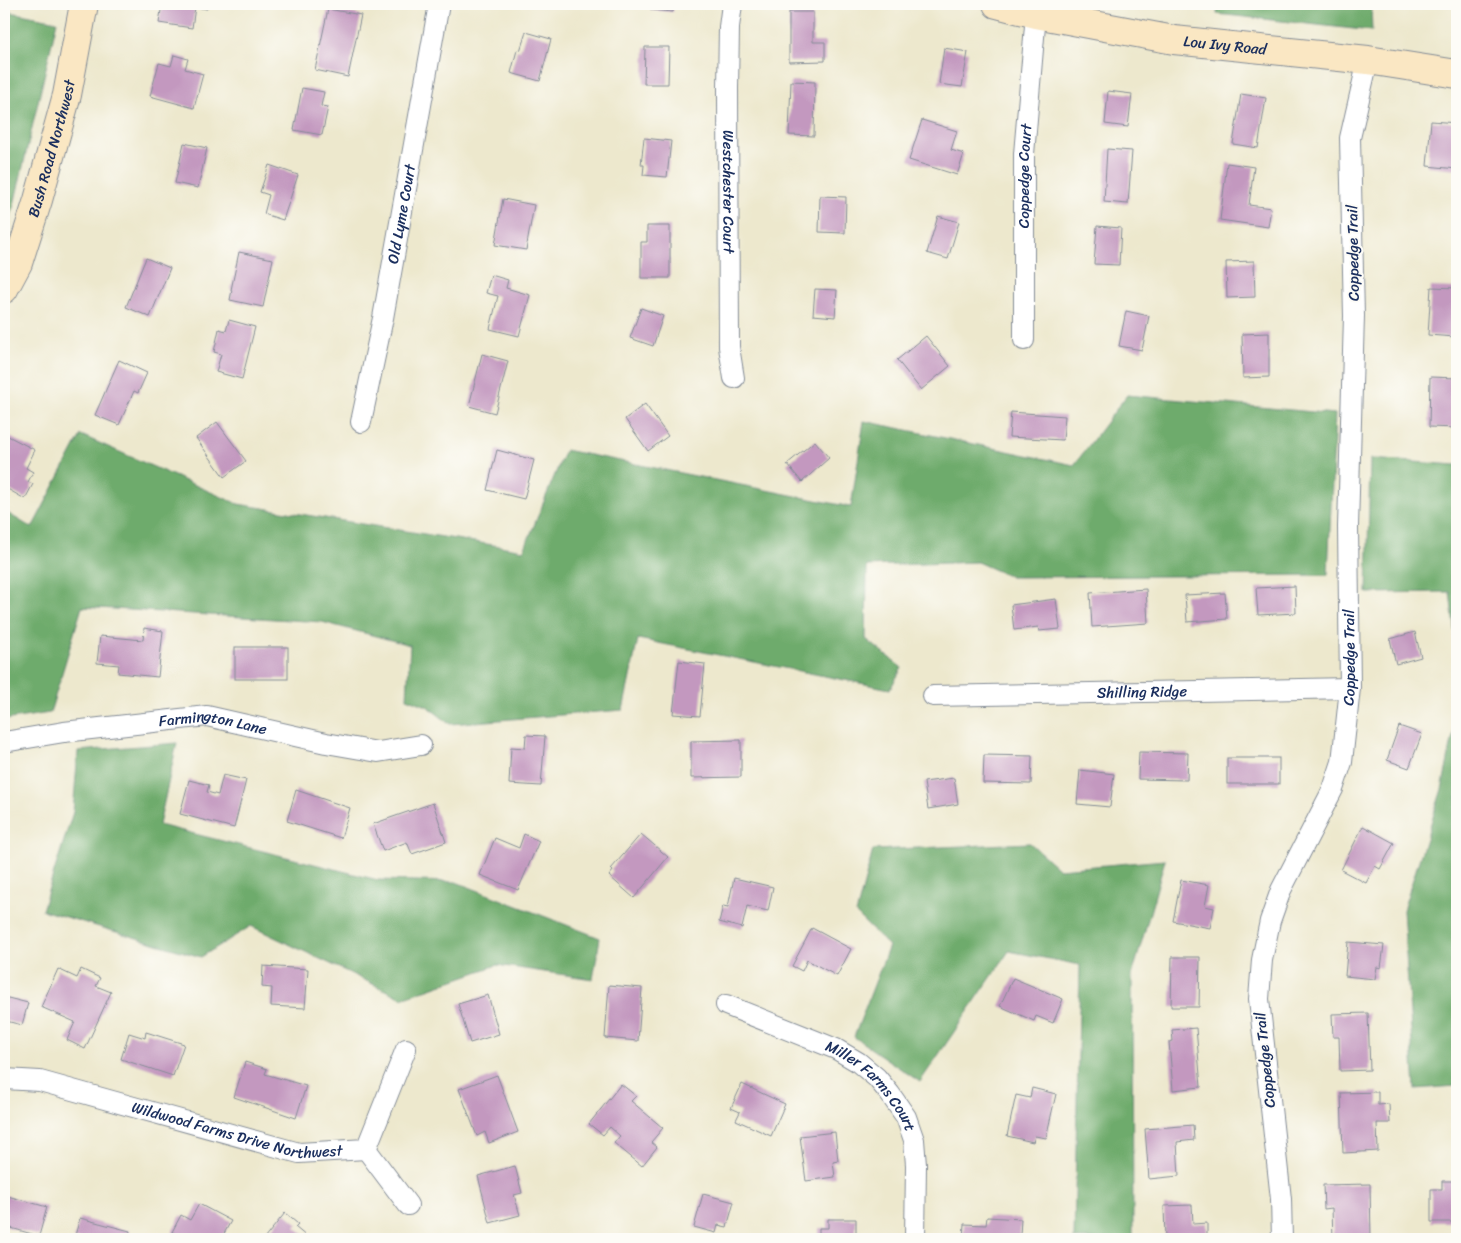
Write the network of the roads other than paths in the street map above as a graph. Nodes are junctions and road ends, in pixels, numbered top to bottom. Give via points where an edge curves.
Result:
1 (84, 4) edge
2 (440, 4) edge
3 (732, 4) edge
4 (997, 4) edge
5 (1036, 14) junction
6 (1368, 60) junction
7 (1457, 74) edge
8 (4, 289) edge
9 (1024, 340) dead end
10 (734, 378) dead end
11 (361, 422) dead end
12 (1350, 688) junction
13 (933, 696) dead end
14 (4, 742) edge
15 (421, 745) dead end
16 (726, 1005) dead end
17 (406, 1049) dead end
18 (4, 1079) edge
19 (366, 1149) junction
20 (408, 1205) dead end
21 (915, 1239) edge
22 (1282, 1239) edge

1 - 8 street, Bush Road Northwest via 67,95 38,200 18,263
2 - 11 street, Old Lyme Court
3 - 10 street, Westchester Court via 728,88 728,267 729,347
4 - 5 street, Lou Ivy Road
5 - 6 street, Lou Ivy Road via 1174,40
5 - 9 street, Coppedge Court via 1024,154
6 - 7 street, Lou Ivy Road
6 - 12 street, Coppedge Trail via 1350,138 1354,316 1348,527
12 - 13 street, Shilling Ridge
12 - 22 street, Coppedge Trail via 1342,762 1333,789 1281,890 1262,960 1259,999 1281,1199
14 - 15 street, Farmington Lane via 207,716 378,752
16 - 21 street, Miller Farms Court via 836,1050 858,1062 890,1094 906,1117 914,1140
17 - 19 street
18 - 19 street, Wildwood Farms Drive Northwest via 40,1081 299,1153
19 - 20 street

